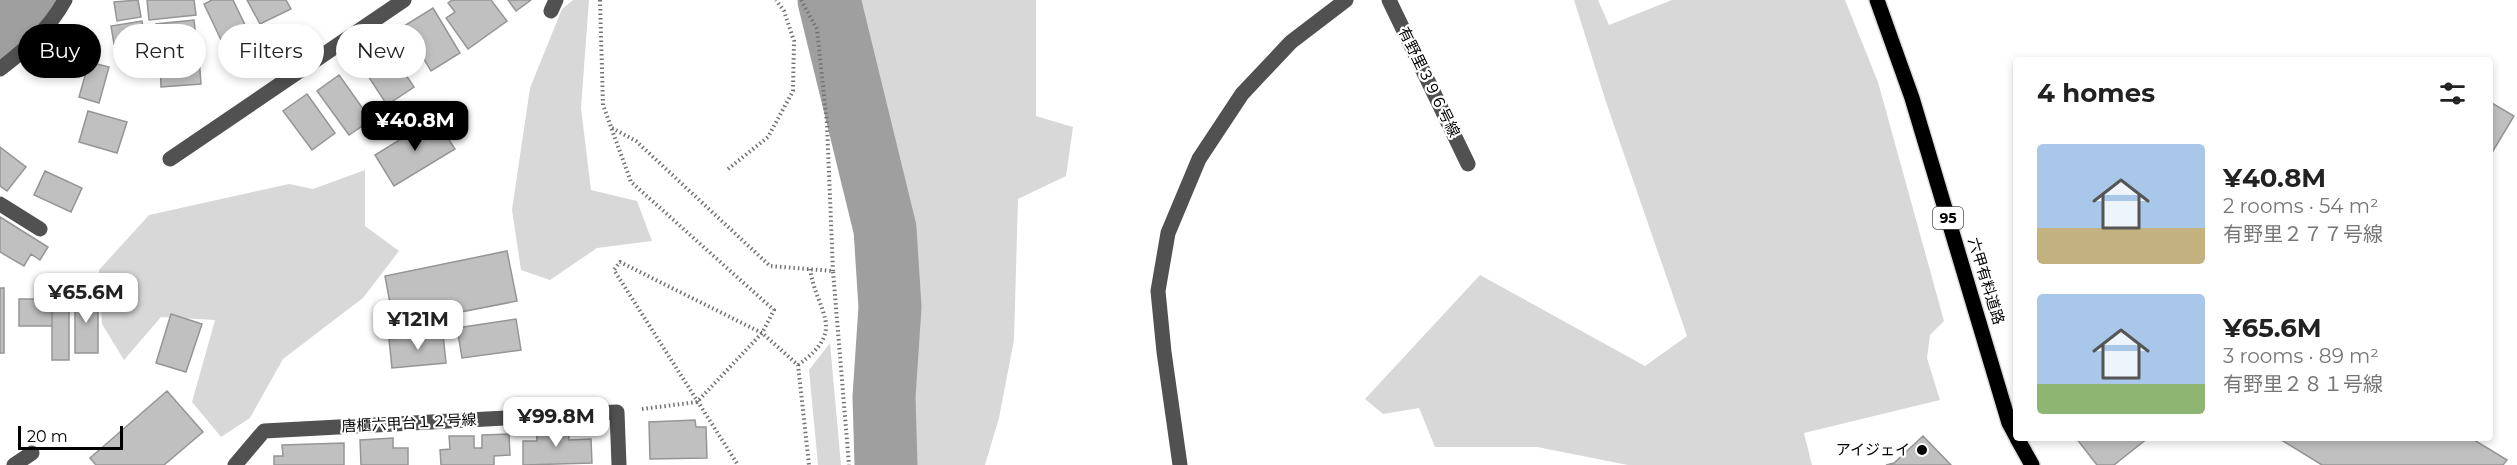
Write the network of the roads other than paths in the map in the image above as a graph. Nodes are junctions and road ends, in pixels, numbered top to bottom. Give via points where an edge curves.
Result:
1 (65, 0) edge
2 (404, 0) edge
3 (1346, 0) edge
4 (1389, 0) edge
5 (1877, 0) edge
6 (0, 69) edge
7 (170, 159) dead end
8 (1468, 164) dead end
9 (0, 204) edge
10 (40, 229) dead end
11 (2013, 430) edge
12 (2019, 441) edge
13 (32, 453) dead end
14 (14, 465) edge
15 (235, 465) edge
16 (619, 465) edge
17 (1180, 465) edge
18 (2032, 465) edge

1 - 6 street via 28,47
2 - 7 street
3 - 17 street via 1291,42 1242,94 1199,159 1168,233 1158,291
4 - 8 street, 有野里３９６号線
5 - 11 main road, 六甲有料道路 / 95 via 1912,98
9 - 10 street
12 - 18 main road, 六甲有料道路 / 95
13 - 14 street
15 - 16 street, 唐櫃六甲台１２号線 via 264,431 617,412

